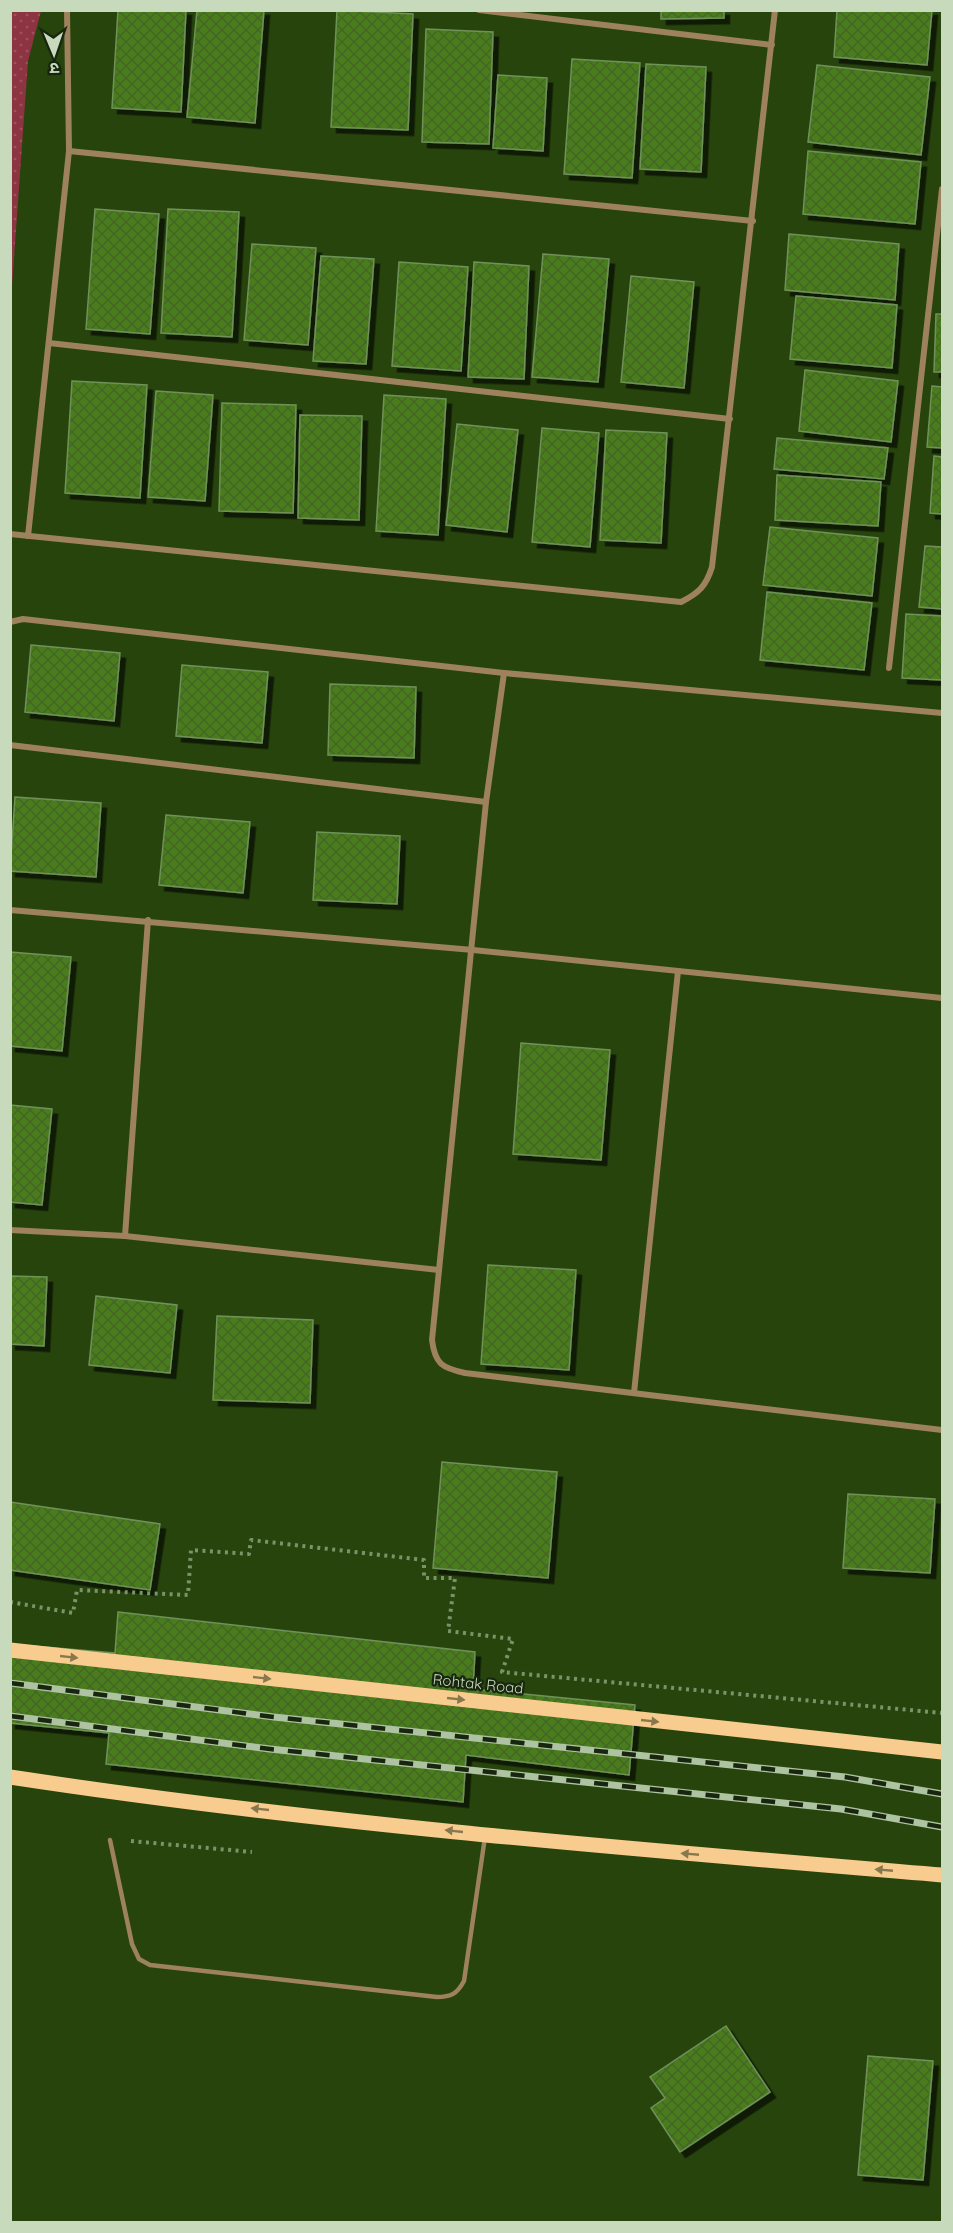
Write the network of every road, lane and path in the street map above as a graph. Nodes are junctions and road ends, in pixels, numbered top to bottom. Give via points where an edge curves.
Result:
1 (66, 10) edge
2 (479, 10) edge
3 (775, 10) edge
4 (772, 45) junction
5 (69, 151) junction
6 (942, 189) edge
7 (753, 221) junction
8 (49, 343) junction
9 (730, 419) junction
10 (10, 534) edge
11 (28, 536) junction
12 (10, 622) edge
13 (889, 668) dead end
14 (504, 673) junction
15 (942, 713) edge
16 (10, 745) edge
17 (486, 802) junction
18 (10, 910) edge
19 (148, 920) junction
20 (473, 950) junction
21 (678, 971) junction
22 (942, 998) edge
23 (10, 1230) edge
24 (125, 1236) junction
25 (439, 1270) junction
26 (634, 1393) junction
27 (942, 1430) edge
28 (10, 1602) edge
29 (10, 1650) edge
30 (942, 1713) edge
31 (942, 1752) edge
32 (10, 1777) edge
33 (486, 1834) junction
34 (110, 1840) joint
35 (252, 1852) dead end
36 (942, 1875) edge

1 - 5 street
2 - 4 street
3 - 4 street
4 - 7 street
5 - 7 street
5 - 8 street
6 - 13 street
7 - 9 street
8 - 9 street
8 - 11 street
9 - 11 street via 712,567 699,593 681,602
10 - 11 street
12 - 14 street via 23,619
14 - 15 street
14 - 17 street
16 - 17 street
17 - 20 street
18 - 19 street
19 - 20 street
19 - 24 street
20 - 21 street
20 - 25 street
21 - 22 street
21 - 26 street
23 - 24 street
24 - 25 street
25 - 26 street via 432,1340 434,1356 446,1369
26 - 27 street
28 - 30 path via 73,1612 77,1590 188,1595 191,1550 249,1554 251,1540 424,1560 424,1578 455,1578 448,1631 513,1639 502,1672
29 -> 31 main road, Rohtak Road
33 -> 32 main road via 109,1792
33 - 34 lane via 464,1981 449,1997 150,1965 139,1959 132,1944
36 -> 33 main road
34 - 35 path

